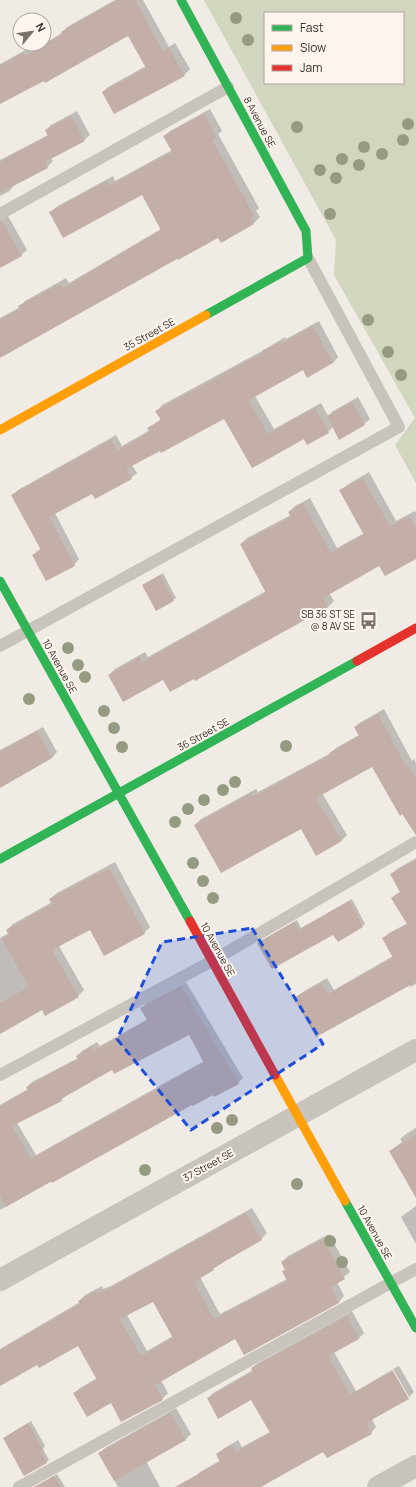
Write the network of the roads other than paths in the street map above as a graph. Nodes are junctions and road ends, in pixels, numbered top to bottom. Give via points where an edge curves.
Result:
1 (181, 0) edge
2 (228, 87) junction
3 (0, 214) edge
4 (308, 258) junction
5 (0, 430) edge
6 (0, 581) edge
7 (416, 628) edge
8 (28, 631) junction
9 (0, 646) edge
10 (118, 793) junction
11 (416, 842) edge
12 (0, 859) edge
13 (212, 962) junction
14 (416, 1050) edge
15 (0, 1075) edge
16 (297, 1115) junction
17 (416, 1269) edge
18 (0, 1280) edge
19 (391, 1283) junction
20 (416, 1328) edge
21 (416, 1466) edge
22 (19, 1487) edge
23 (378, 1487) edge

1 - 2 street, 8 Avenue SE
2 - 3 lane
2 - 4 street, 8 Avenue SE via 306,231
4 - 5 street, 35 Street SE
4 - 8 lane via 399,427
6 - 8 street, 10 Avenue SE
7 - 10 street, 36 Street SE
8 - 9 lane
8 - 10 street, 10 Avenue SE
10 - 12 street, 36 Street SE
10 - 13 street, 10 Avenue SE
11 - 13 lane
13 - 15 lane
13 - 16 street, 10 Avenue SE
14 - 16 street, 37 Street SE
16 - 18 street, 37 Street SE
16 - 19 street, 10 Avenue SE
17 - 19 lane
19 - 20 street, 10 Avenue SE
19 - 22 lane
21 - 23 street

